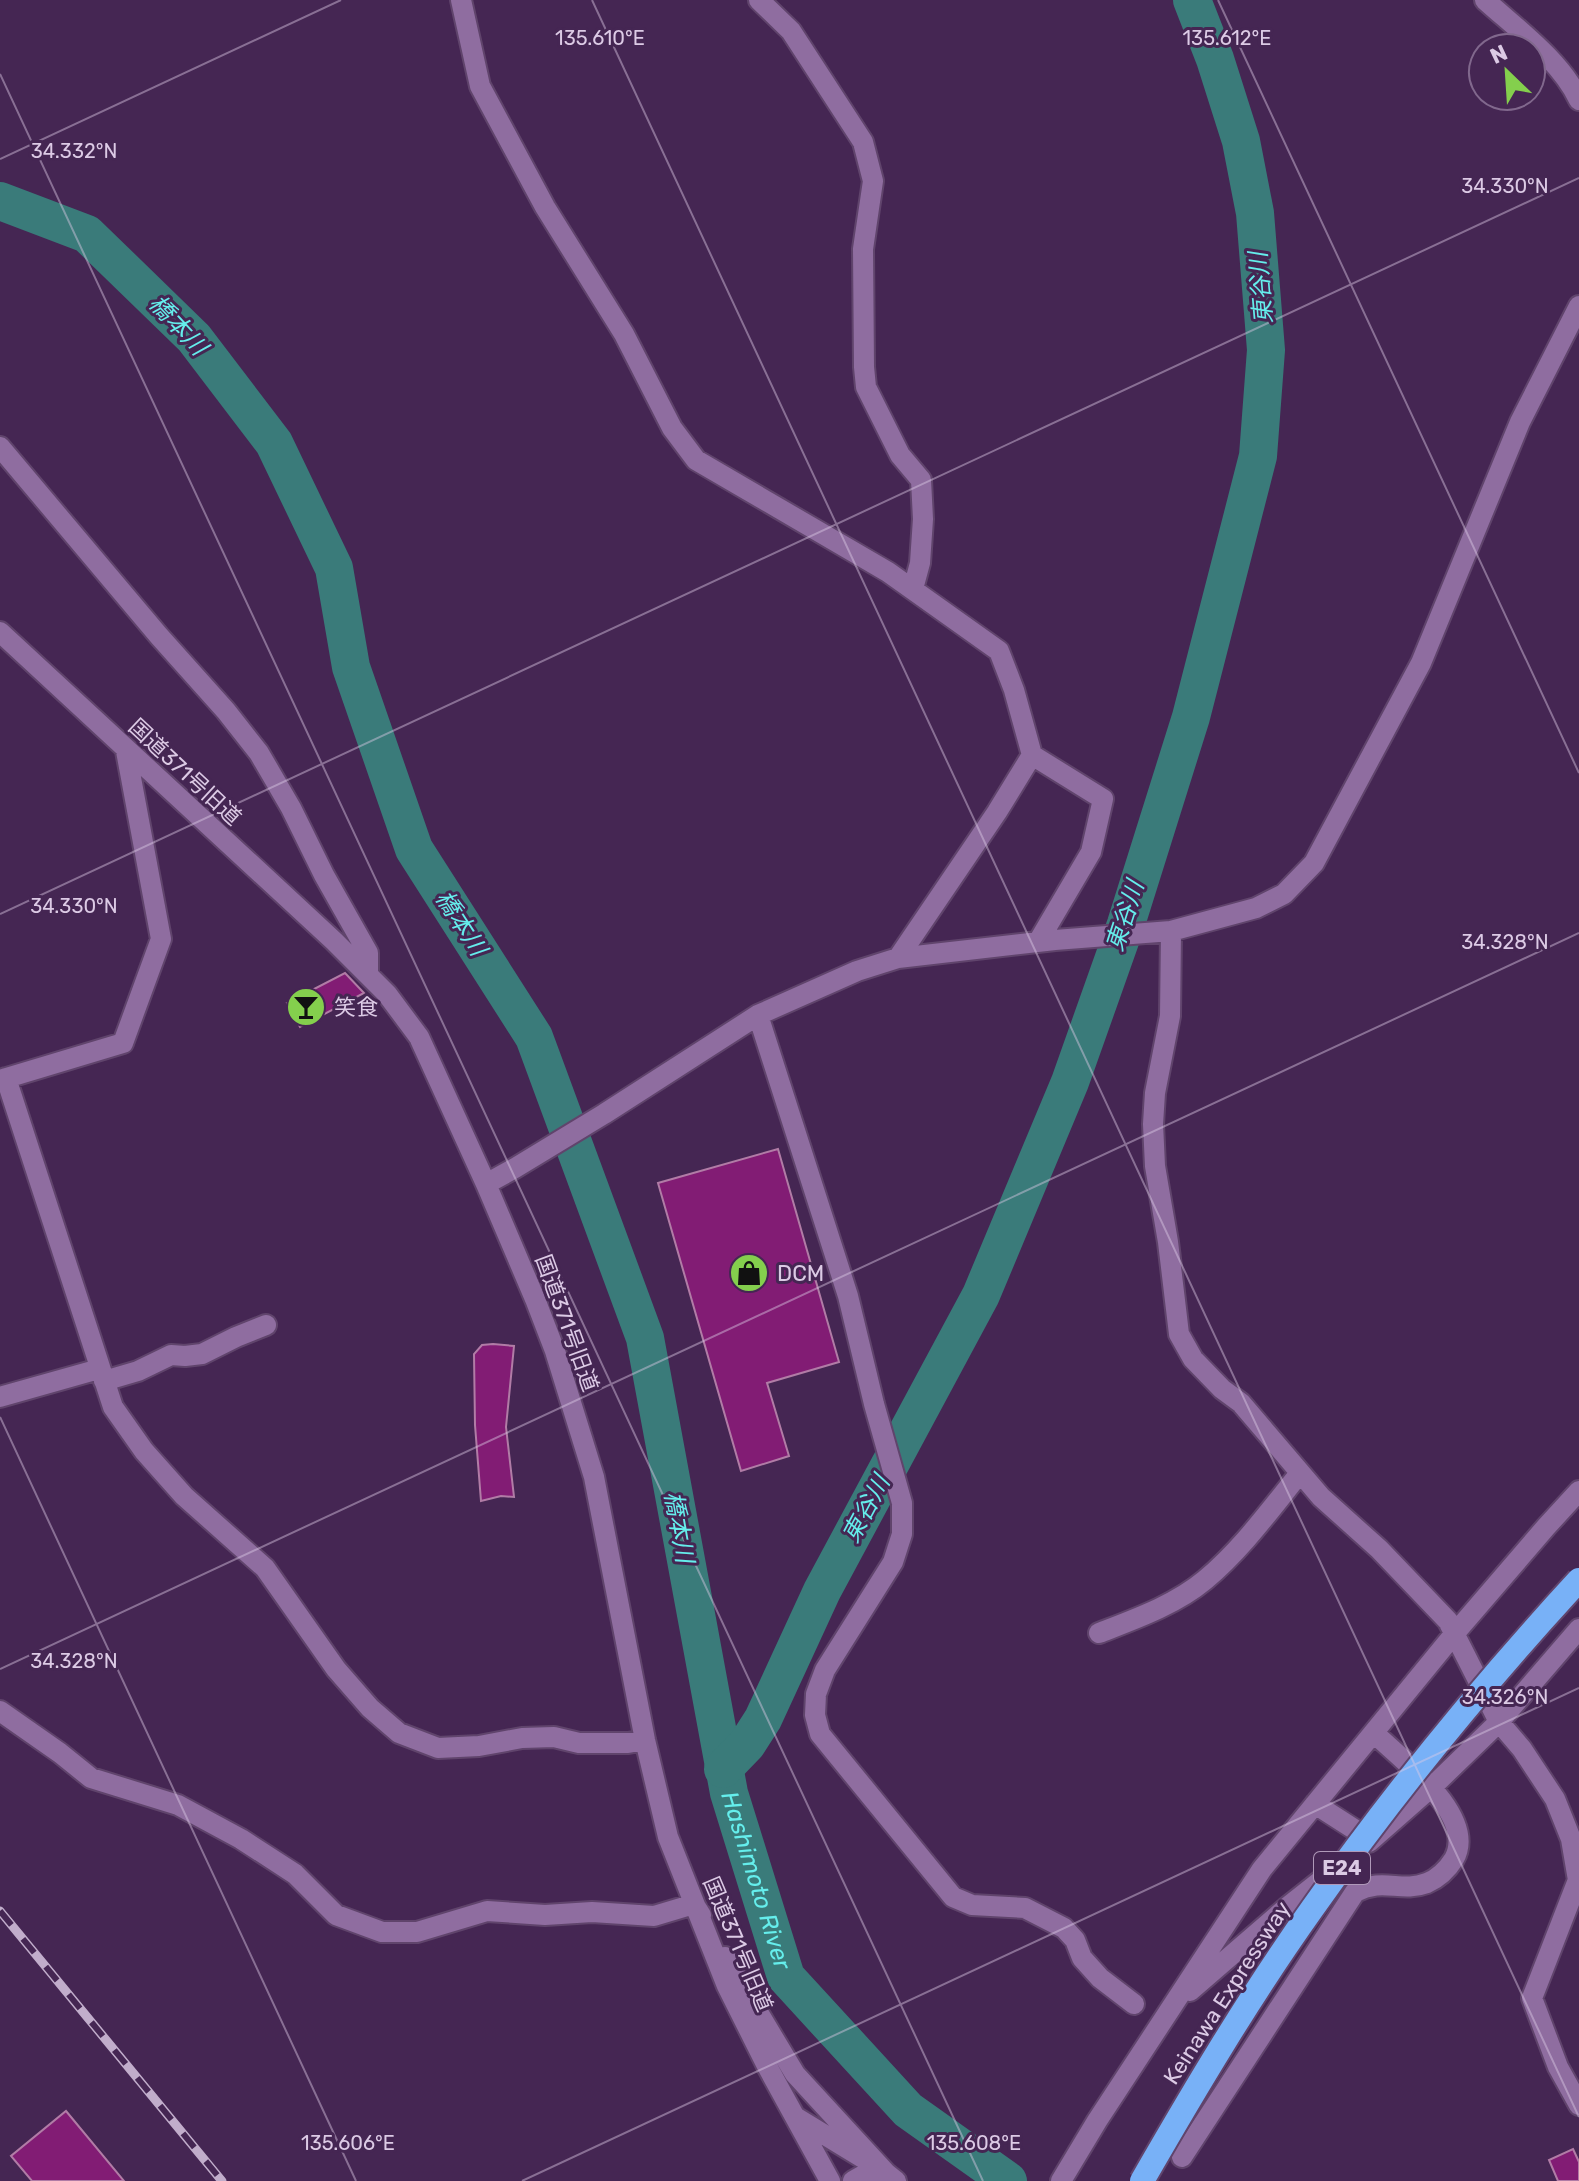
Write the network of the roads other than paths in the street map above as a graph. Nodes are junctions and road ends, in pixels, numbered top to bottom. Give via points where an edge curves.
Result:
1 (461, 0) edge
2 (759, 0) edge
3 (1485, 0) edge
4 (1579, 100) edge
5 (1579, 306) edge
6 (0, 447) edge
7 (913, 589) junction
8 (0, 632) edge
9 (126, 751) junction
10 (1032, 755) junction
11 (1171, 931) junction
12 (1047, 941) junction
13 (898, 958) junction
14 (368, 975) junction
15 (758, 1015) junction
16 (3, 1079) edge
17 (486, 1184) junction
18 (266, 1325) dead end
19 (102, 1375) junction
20 (0, 1397) edge
21 (1300, 1473) junction
22 (1579, 1491) edge
23 (1579, 1580) edge
24 (1579, 1629) edge
25 (1099, 1633) dead end
26 (1455, 1633) junction
27 (0, 1711) edge
28 (1499, 1722) junction
29 (1374, 1733) junction
30 (645, 1740) junction
31 (1431, 1788) junction
32 (1315, 1804) junction
33 (1371, 1840) junction
34 (694, 1904) junction
35 (1134, 2004) dead end
36 (1171, 2007) junction
37 (1579, 2105) edge
38 (794, 2116) junction
39 (1182, 2157) dead end
40 (891, 2177) edge
41 (830, 2181) edge
42 (853, 2181) edge
43 (1061, 2181) edge
44 (1142, 2181) edge

1 - 7 street via 480,86 545,207 624,334 672,428 696,460
2 - 7 street via 791,31 863,142 873,181 863,249 866,387 900,455 921,480 920,563
3 - 4 street via 1547,56
5 - 11 street via 1520,422 1421,663 1314,863 1284,894 1256,908
6 - 14 street via 259,753 368,953
7 - 10 street via 999,651
8 - 9 street, 国道371号旧道
9 - 14 street, 国道371号旧道
9 - 16 street via 161,939 123,1043
10 - 12 street via 1103,799 1091,852
10 - 13 street
11 - 12 street
11 - 21 street via 1170,1016 1153,1124 1179,1334 1193,1359 1241,1403
12 - 13 street
13 - 15 street
14 - 17 street, 国道371号旧道 via 419,1037
15 - 17 street
15 - 35 street via 848,1296 902,1503 902,1534 893,1562 825,1670 816,1694 820,1734 953,1897 972,1905 1025,1908 1064,1928 1100,1978
16 - 19 street
17 - 30 street, 国道371号旧道 via 555,1351 594,1477
18 - 19 street via 202,1354 171,1355 138,1371
19 - 20 street
19 - 30 street via 113,1407 144,1451 184,1496 265,1568 336,1669 399,1733 438,1748 522,1738 579,1743
21 - 25 street via 1240,1548 1203,1582 1141,1617
21 - 26 street
22 - 26 street
23 - 44 highway, Keinawa Expressway / E24, bridge via 1423,1760 1311,1910 1205,2072
24 - 28 street
26 - 28 street
26 - 29 street
27 - 34 street via 91,1778 178,1805 295,1874 336,1915 382,1932 417,1932 487,1911 654,1916
28 - 31 street
28 - 37 street via 1555,1799 1571,1839 1578,1880 1532,1998
29 - 31 street
29 - 32 street
30 - 34 street, 国道371号旧道 via 668,1837
31 - 33 street
31 - 39 street via 1451,1813 1460,1838 1448,1868 1425,1884 1381,1883 1355,1892
32 - 33 street
32 - 36 street via 1262,1869
33 - 36 street
34 - 38 street, 国道371号旧道 via 727,1986
34 - 40 street via 795,2074
36 - 43 street
38 - 40 street
38 - 41 street, 国道371号旧道
40 - 42 street via 867,2173

